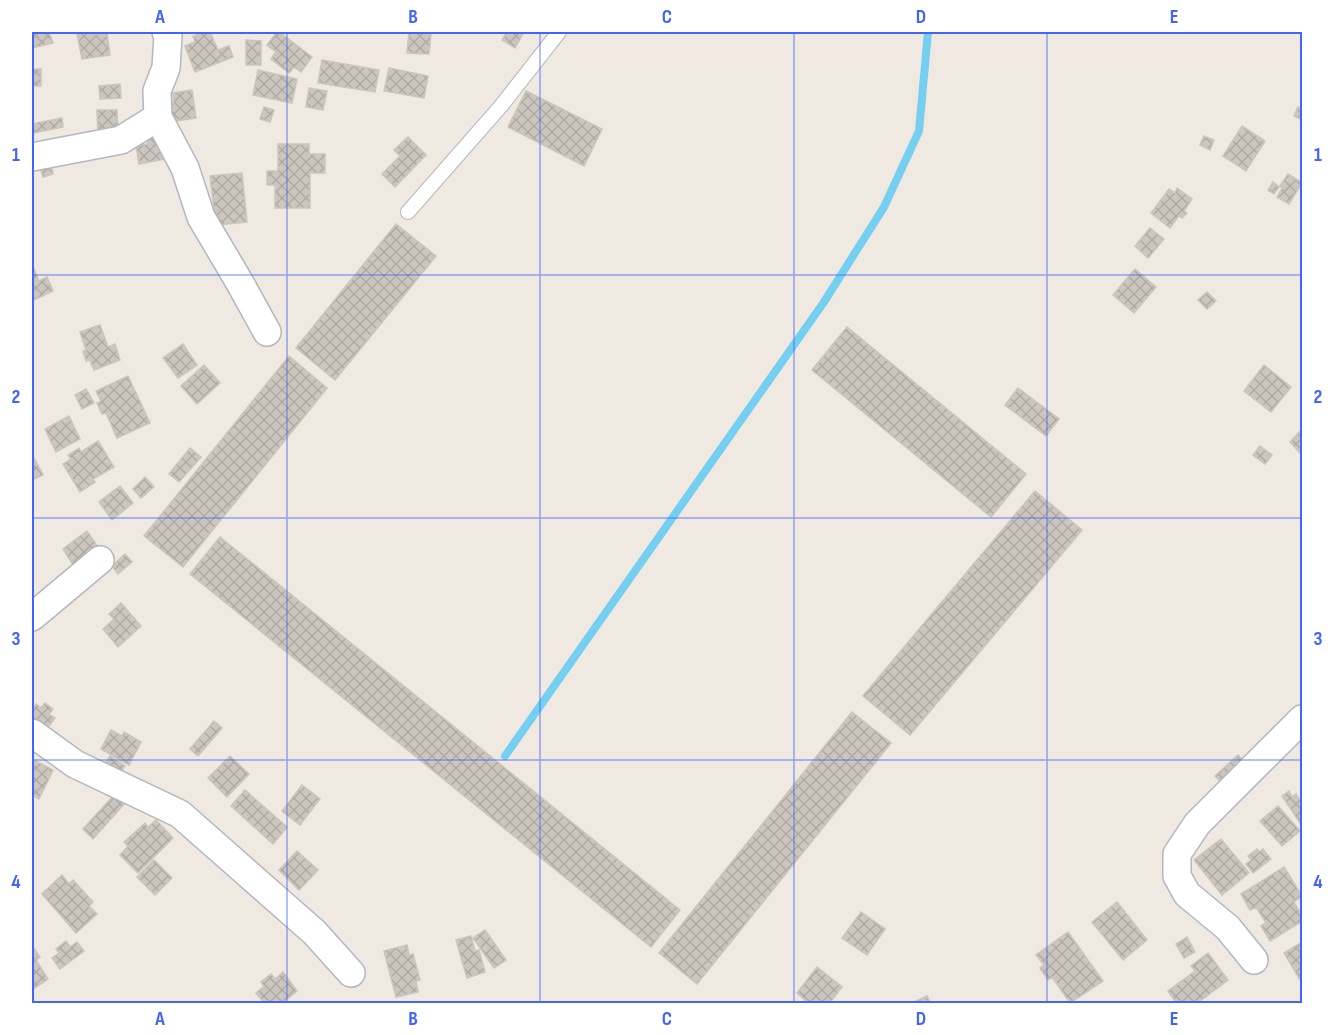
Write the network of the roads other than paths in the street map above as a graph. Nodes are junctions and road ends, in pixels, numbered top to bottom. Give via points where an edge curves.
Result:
1 (166, 32) edge
2 (559, 32) edge
3 (158, 117) junction
4 (32, 157) edge
5 (408, 212) dead end
6 (267, 332) dead end
7 (100, 560) dead end
8 (32, 617) edge
9 (1302, 719) edge
10 (32, 733) edge
11 (1254, 960) dead end
12 (351, 973) dead end

1 - 3 street via 166,68 156,91
2 - 5 lane via 501,106
3 - 4 street via 121,140
3 - 6 street via 185,168 201,217
7 - 8 street
9 - 11 street via 1197,824 1177,854 1177,876 1187,894 1228,928
10 - 12 street via 75,764 180,814 314,932

